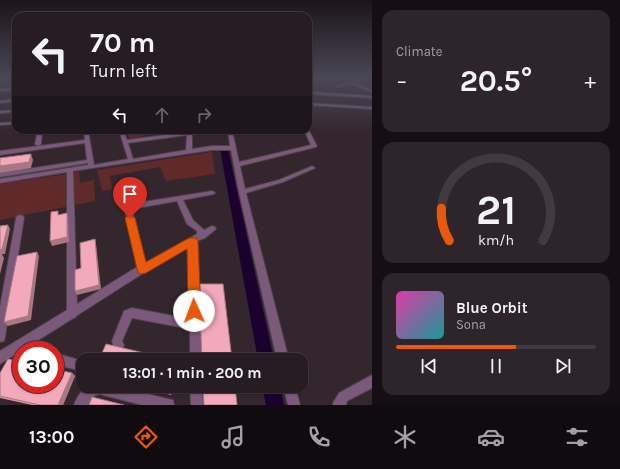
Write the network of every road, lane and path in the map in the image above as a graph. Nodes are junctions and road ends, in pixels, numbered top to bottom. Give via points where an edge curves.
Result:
1 (12, 100) edge
2 (0, 102) edge
3 (312, 104) edge
4 (372, 108) edge
5 (12, 111) edge
6 (0, 112) edge
7 (12, 123) edge
8 (0, 124) edge
9 (39, 134) edge
10 (86, 134) edge
11 (122, 134) edge
12 (157, 134) edge
13 (174, 134) edge
14 (190, 134) edge
15 (230, 134) edge
16 (308, 134) edge
17 (157, 137) junction
18 (87, 139) junction
19 (125, 142) junction
20 (38, 144) junction
21 (231, 148) junction
22 (0, 149) edge
23 (189, 152) junction
24 (0, 153) edge
25 (131, 161) junction
26 (90, 164) junction
27 (236, 165) junction
28 (312, 168) dead end
29 (70, 171) junction
30 (0, 175) edge
31 (0, 181) edge
32 (243, 192) junction
33 (212, 193) dead end
34 (125, 196) dead end
35 (179, 199) junction
36 (128, 207) junction
37 (20, 218) dead end
38 (212, 229) dead end
39 (202, 236) junction
40 (193, 241) junction
41 (142, 269) junction
42 (3, 304) edge
43 (72, 314) junction
44 (195, 325) junction
45 (0, 337) edge
46 (31, 341) edge
47 (118, 345) edge
48 (12, 352) edge
49 (196, 353) edge
50 (281, 353) edge
51 (0, 358) edge
52 (64, 361) edge
53 (76, 364) edge
54 (372, 382) edge
55 (196, 393) edge
56 (291, 393) edge
57 (340, 404) edge
58 (80, 405) edge
59 (168, 405) edge
60 (197, 405) edge
61 (294, 405) edge

1 - 2 street
3 - 4 street
5 - 6 street
7 - 8 street
9 - 20 street
10 - 18 street
11 - 19 street
12 - 17 street
13 - 17 street
14 - 23 street
15 - 21 street
16 - 27 street via 314,146
17 - 19 street
18 - 20 street
18 - 24 street
18 - 26 street
19 - 25 street
20 - 22 street
21 - 23 street via 216,147
21 - 27 street
23 - 25 street
25 - 26 street
26 - 29 street
26 - 30 street
27 - 32 street
28 - 32 street via 281,181
29 - 31 street
29 - 43 street
32 - 50 street
33 - 35 street
34 - 36 street
35 - 36 street
35 - 39 street via 190,222 200,230
36 - 41 street
37 - 42 street
38 - 39 street
39 - 40 street
40 - 41 street
40 - 44 street
41 - 43 street
42 - 45 street
43 - 46 street
44 - 47 street via 128,314
44 - 49 street
48 - 51 street
52 - 53 street
54 - 57 street via 343,396
55 - 60 street
56 - 61 street
58 - 59 street via 90,392 99,388

